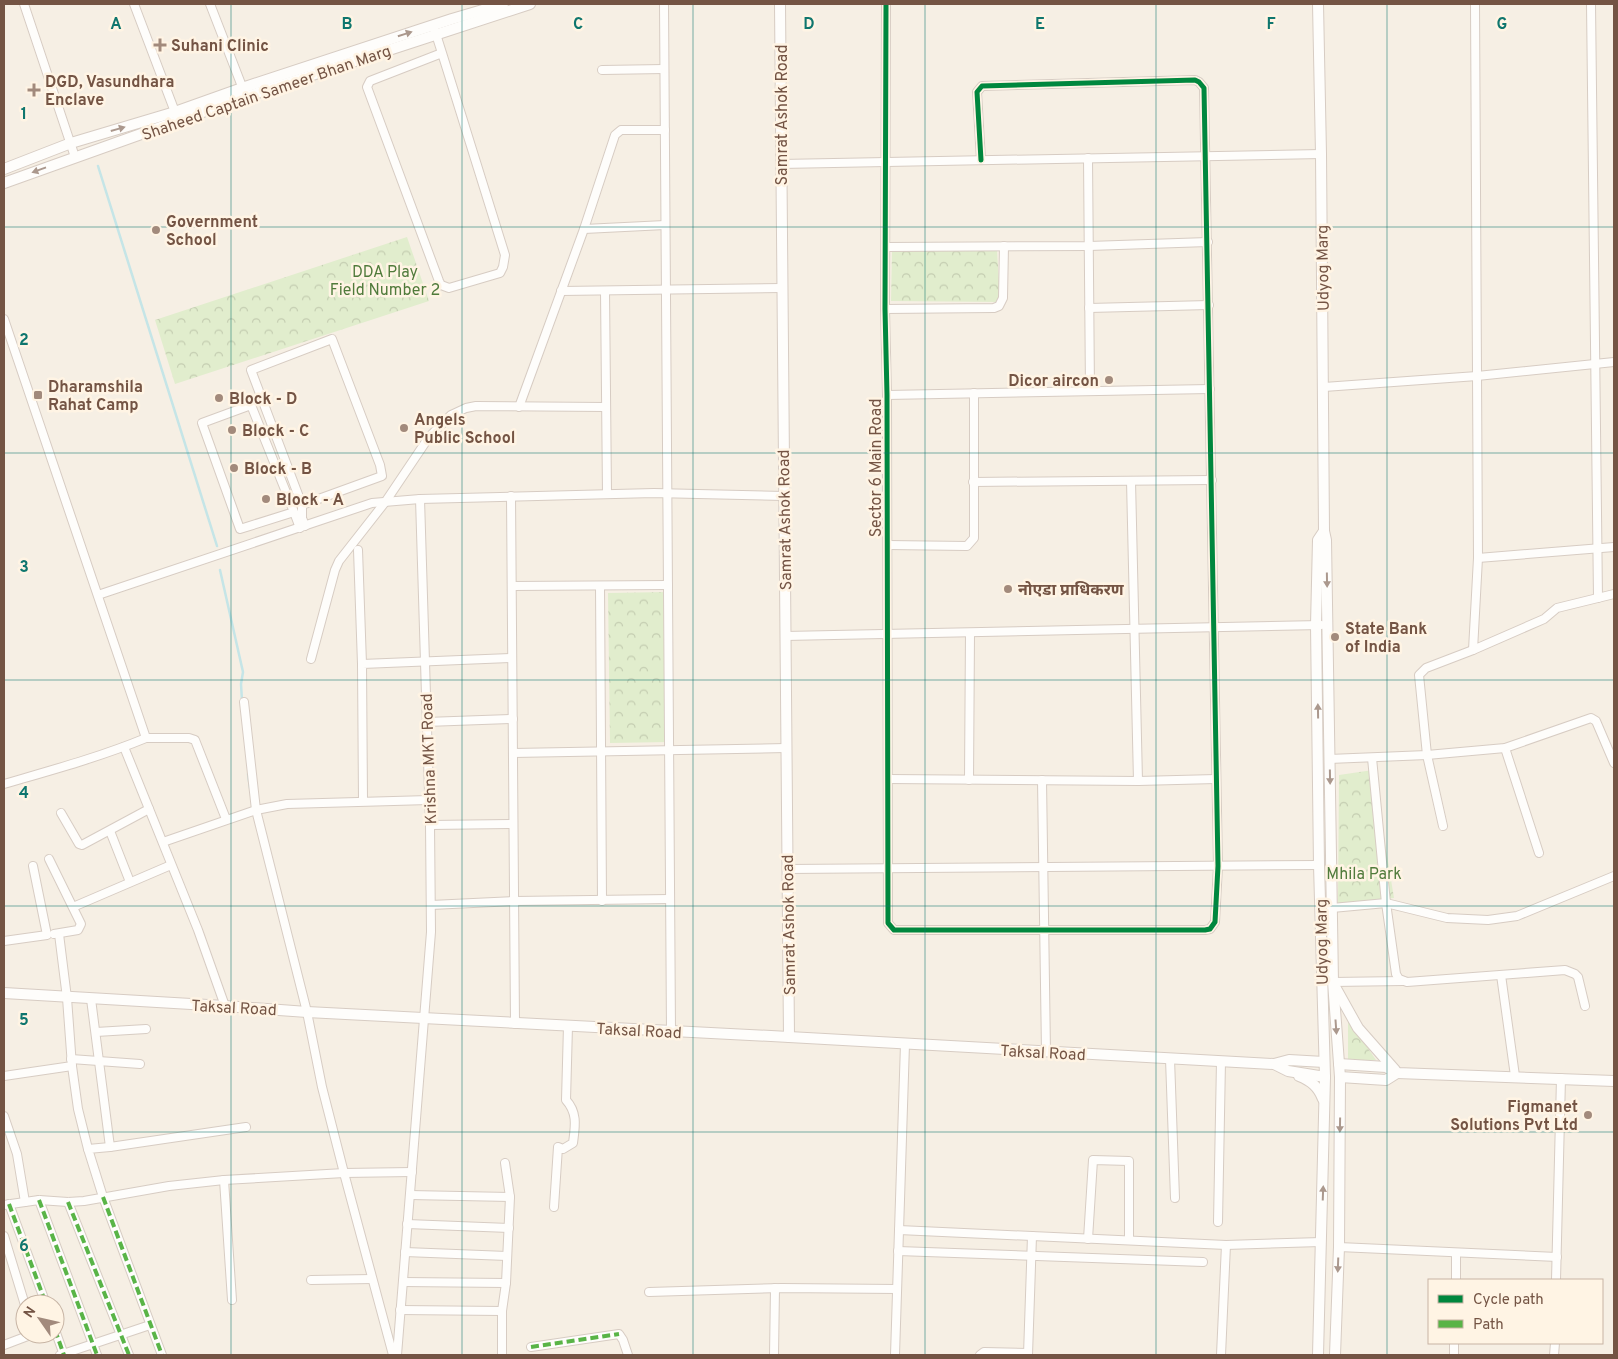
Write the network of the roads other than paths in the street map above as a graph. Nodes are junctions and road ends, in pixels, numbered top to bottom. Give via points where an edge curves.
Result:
1 (24, 4) edge
2 (134, 4) edge
3 (210, 4) edge
4 (503, 4) edge
5 (530, 4) edge
6 (664, 4) edge
7 (780, 4) edge
8 (886, 4) edge
9 (1318, 4) edge
10 (1475, 4) edge
11 (1591, 4) edge
12 (435, 30) junction
13 (442, 53) junction
14 (664, 69) junction
15 (312, 70) junction
16 (602, 70) dead end
17 (243, 89) junction
18 (175, 112) junction
19 (665, 130) junction
20 (71, 143) junction
21 (1321, 154) junction
22 (1206, 156) junction
23 (75, 157) junction
24 (1088, 158) junction
25 (981, 160) junction
26 (886, 162) junction
27 (781, 164) junction
28 (4, 169) edge
29 (4, 183) edge
30 (665, 225) junction
31 (584, 229) junction
32 (1208, 242) junction
33 (1004, 246) junction
34 (1089, 246) junction
35 (886, 247) junction
36 (782, 288) junction
37 (666, 289) junction
38 (605, 290) junction
39 (562, 291) junction
40 (1209, 305) junction
41 (1089, 308) junction
42 (885, 309) junction
43 (4, 319) edge
44 (1614, 362) edge
45 (1595, 364) junction
46 (1477, 376) junction
47 (1210, 388) junction
48 (1324, 388) junction
49 (1090, 391) junction
50 (974, 393) junction
51 (887, 395) junction
52 (519, 407) junction
53 (606, 407) junction
54 (1212, 480) junction
55 (1131, 481) junction
56 (973, 482) junction
57 (667, 493) junction
58 (607, 494) junction
59 (511, 496) junction
60 (784, 496) junction
61 (420, 498) junction
62 (386, 501) junction
63 (302, 506) junction
64 (294, 512) junction
65 (302, 527) junction
66 (1324, 532) junction
67 (888, 545) junction
68 (1614, 547) edge
69 (1598, 548) junction
70 (358, 550) dead end
71 (1478, 558) junction
72 (668, 585) junction
73 (512, 586) junction
74 (600, 586) junction
75 (1614, 594) edge
76 (98, 595) junction
77 (1598, 598) junction
78 (1316, 625) junction
79 (1328, 625) junction
80 (1214, 627) junction
81 (1134, 629) junction
82 (970, 633) junction
83 (888, 634) junction
84 (785, 636) junction
85 (1473, 650) junction
86 (512, 658) junction
87 (311, 659) dead end
88 (425, 662) junction
89 (362, 664) junction
90 (244, 702) dead end
91 (513, 719) junction
92 (426, 722) junction
93 (146, 738) junction
94 (124, 747) junction
95 (786, 748) junction
96 (1505, 748) junction
97 (669, 750) junction
98 (602, 752) junction
99 (513, 753) junction
100 (1428, 756) junction
101 (1372, 758) junction
102 (1329, 759) junction
103 (1614, 763) edge
104 (888, 779) junction
105 (1216, 779) junction
106 (969, 780) junction
107 (1042, 780) junction
108 (1138, 781) junction
109 (4, 784) edge
110 (429, 800) junction
111 (363, 801) junction
112 (149, 809) junction
113 (256, 810) junction
114 (61, 813) dead end
115 (226, 819) junction
116 (513, 824) junction
117 (430, 826) junction
118 (1443, 826) dead end
119 (110, 831) junction
120 (163, 842) junction
121 (1539, 853) dead end
122 (49, 859) dead end
123 (171, 865) junction
124 (1320, 865) junction
125 (33, 866) dead end
126 (1218, 866) junction
127 (1043, 867) junction
128 (888, 868) junction
129 (787, 869) junction
130 (1614, 876) edge
131 (130, 882) junction
132 (670, 900) junction
133 (514, 901) junction
134 (602, 901) junction
135 (1386, 903) junction
136 (431, 905) junction
137 (74, 907) junction
138 (1332, 908) junction
139 (1044, 929) junction
140 (59, 934) junction
141 (48, 935) junction
142 (4, 942) edge
143 (1502, 975) junction
144 (1402, 981) junction
145 (1333, 982) junction
146 (4, 993) edge
147 (67, 998) junction
148 (91, 999) junction
149 (225, 1006) junction
150 (1585, 1006) dead end
151 (307, 1012) junction
152 (424, 1019) junction
153 (515, 1024) junction
154 (568, 1026) junction
155 (146, 1029) dead end
156 (671, 1031) junction
157 (96, 1032) junction
158 (789, 1037) junction
159 (904, 1044) junction
160 (1046, 1052) junction
161 (1170, 1058) junction
162 (99, 1060) junction
163 (1220, 1061) junction
164 (1324, 1062) junction
165 (72, 1063) junction
166 (140, 1064) dead end
167 (1274, 1064) junction
168 (1339, 1064) junction
169 (1288, 1071) junction
170 (1397, 1073) junction
171 (4, 1076) edge
172 (1325, 1076) junction
173 (1515, 1076) junction
174 (1340, 1077) junction
175 (1561, 1078) junction
176 (1614, 1081) edge
177 (1325, 1105) junction
178 (4, 1116) edge
179 (246, 1127) dead end
180 (110, 1147) junction
181 (88, 1149) junction
182 (505, 1162) dead end
183 (412, 1172) junction
184 (344, 1173) junction
185 (224, 1180) junction
186 (410, 1195) junction
187 (102, 1197) junction
188 (510, 1197) junction
189 (1175, 1198) dead end
190 (39, 1200) junction
191 (26, 1202) junction
192 (68, 1202) junction
193 (6, 1205) edge
194 (554, 1207) dead end
195 (1218, 1222) dead end
196 (407, 1224) junction
197 (509, 1228) junction
198 (898, 1230) junction
199 (4, 1236) edge
200 (1032, 1236) junction
201 (1088, 1239) junction
202 (1129, 1240) junction
203 (1321, 1242) junction
204 (1226, 1245) junction
205 (1339, 1247) junction
206 (898, 1251) junction
207 (405, 1252) junction
208 (1456, 1253) junction
209 (1030, 1255) junction
210 (506, 1256) junction
211 (1557, 1257) junction
212 (1203, 1262) dead end
213 (372, 1279) junction
214 (1456, 1279) edge
215 (1556, 1279) edge
216 (312, 1280) dead end
217 (403, 1282) junction
218 (506, 1283) junction
219 (775, 1288) junction
220 (897, 1289) junction
221 (649, 1292) dead end
222 (22, 1294) edge
223 (42, 1294) edge
224 (232, 1300) dead end
225 (400, 1310) junction
226 (502, 1311) junction
227 (150, 1325) junction
228 (122, 1334) junction
229 (93, 1344) junction
230 (531, 1347) dead end
231 (1028, 1354) edge
232 (63, 1355) edge
233 (97, 1355) edge
234 (129, 1355) edge
235 (162, 1355) edge
236 (393, 1355) edge
237 (397, 1355) edge
238 (502, 1355) edge
239 (628, 1355) edge
240 (774, 1355) edge
241 (894, 1355) edge
242 (980, 1355) edge
243 (1221, 1355) edge
244 (1318, 1355) edge
245 (1335, 1355) edge

1 - 20 street
2 - 18 street
3 - 17 street
4 - 12 street, Shaheed Captain Sameer Bhan Marg
5 - 12 street, Shaheed Captain Sameer Bhan Marg
6 - 14 street
7 - 27 street, Samrat Ashok Road
8 - 26 street, Sector 6 Main Road
9 - 21 street, Udyog Marg
10 - 46 street
11 - 45 street
12 - 13 street
12 - 15 street, Shaheed Captain Sameer Bhan Marg
13 - 13 street via 505,255 500,273 449,288 439,282 368,87 370,81
14 - 16 street
14 - 19 street
15 - 17 street, Shaheed Captain Sameer Bhan Marg
15 - 23 street, Shaheed Captain Sameer Bhan Marg
17 - 18 street, Shaheed Captain Sameer Bhan Marg
20 -> 18 street, Shaheed Captain Sameer Bhan Marg
19 - 30 street
19 - 31 street via 617,132
20 - 23 street
20 - 28 street, Shaheed Captain Sameer Bhan Marg
21 - 22 street
21 - 48 street, Udyog Marg
22 - 24 street
22 - 25 street via 1204,88 1195,80 982,86 977,92
22 - 32 street
23 -> 29 street, Shaheed Captain Sameer Bhan Marg
24 - 25 street
24 - 34 street
25 - 26 street
26 - 27 street
26 - 35 street, Sector 6 Main Road
27 - 36 street, Samrat Ashok Road
30 - 31 street
30 - 37 street
31 - 39 street
32 - 34 street
32 - 40 street
33 - 34 street
33 - 35 street
33 - 42 street via 1003,298 999,306
34 - 41 street
35 - 42 street, Sector 6 Main Road
36 - 37 street
36 - 60 street, Samrat Ashok Road
37 - 38 street
37 - 57 street
38 - 39 street
38 - 53 street
39 - 52 street
40 - 41 street
40 - 47 street
41 - 49 street
42 - 51 street, Sector 6 Main Road
43 - 76 street
44 - 45 street
45 - 46 street
45 - 69 street
46 - 48 street
46 - 71 street
47 - 49 street
47 - 54 street
48 - 66 street, Udyog Marg
49 - 50 street
50 - 51 street
50 - 56 street
51 - 67 street, Sector 6 Main Road
52 - 53 street
52 - 62 street via 476,406 451,415 429,438
53 - 58 street
54 - 55 street
54 - 80 street
55 - 56 street
55 - 81 street
56 - 67 street via 974,538 970,544
57 - 58 street
57 - 60 street
57 - 72 street
58 - 59 street
59 - 61 street
59 - 73 street
60 - 84 street, Samrat Ashok Road
61 - 62 street
61 - 88 street, Krishna MKT Road
62 - 65 street
62 - 87 street via 337,566
63 - 63 street via 251,370 332,339 382,476
63 - 65 street
64 - 64 street via 240,529 202,423 251,405
64 - 65 street
65 - 76 street
66 - 78 street, Udyog Marg via 1318,540
66 -> 79 street, Udyog Marg
67 - 83 street, Sector 6 Main Road
68 - 69 street
69 - 71 street
69 - 77 street
70 - 89 street
71 - 85 street
72 - 74 street
72 - 97 street
73 - 74 street
73 - 86 street
74 - 98 street
75 - 77 street
76 - 93 street
77 - 85 street via 1557,608 1544,619
78 - 79 street
78 - 80 street
124 -> 78 street, Udyog Marg
79 - 102 street, Udyog Marg
80 - 81 street
80 - 105 street
81 - 82 street
81 - 108 street
82 - 83 street
82 - 106 street
83 - 84 street
83 - 104 street, Sector 6 Main Road
84 - 95 street, Samrat Ashok Road
85 - 100 street via 1426,668 1419,675
86 - 88 street
86 - 91 street
88 - 89 street
88 - 92 street, Krishna MKT Road
89 - 111 street
90 - 113 street
91 - 92 street
91 - 99 street
92 - 110 street, Krishna MKT Road
93 - 94 street
93 - 115 street via 195,740
94 - 109 street
94 - 112 street
95 - 97 street
95 - 129 street, Samrat Ashok Road
96 - 100 street
96 - 103 street via 1593,718
96 - 121 street
97 - 98 street
97 - 132 street
98 - 99 street
98 - 134 street
99 - 116 street
100 - 101 street
100 - 118 street
101 - 102 street
101 - 135 street
102 -> 138 street, Udyog Marg
104 - 106 street
104 - 128 street, Sector 6 Main Road
105 - 108 street
105 - 126 street
106 - 107 street
107 - 108 street
107 - 127 street
110 - 111 street
110 - 117 street, Krishna MKT Road
111 - 113 street via 287,804
112 - 119 street
112 - 120 street
113 - 115 street
113 - 151 street
114 - 119 street via 81,845
115 - 120 street
116 - 117 street
116 - 133 street
117 - 136 street, Krishna MKT Road
119 - 131 street
120 - 123 street
122 - 137 street
123 - 131 street
123 - 149 street
124 - 126 street
124 - 164 street, Udyog Marg
125 - 141 street
126 - 127 street
126 - 139 street via 1215,922 1205,930
127 - 128 street
127 - 139 street
128 - 129 street
128 - 139 street, Sector 6 Main Road via 888,923 894,930
129 - 158 street, Samrat Ashok Road
130 - 135 street via 1517,916 1488,920 1447,918
131 - 137 street
132 - 134 street
132 - 156 street
133 - 134 street
133 - 136 street
133 - 153 street
135 - 138 street
135 - 144 street via 1396,974
136 - 152 street, Krishna MKT Road
137 - 140 street via 80,927 74,932
138 - 145 street, Udyog Marg
139 - 160 street
140 - 141 street
140 - 147 street
141 - 142 street
143 - 144 street
143 - 150 street via 1571,972 1578,977
143 - 173 street
144 - 145 street
145 -> 168 street, Udyog Marg
145 - 170 street via 1358,1028
146 - 147 street, Taksal Road
147 - 148 street, Taksal Road
147 - 165 street
148 - 149 street, Taksal Road
148 - 157 street
149 - 151 street, Taksal Road
151 - 152 street, Taksal Road
151 - 184 street
152 - 153 street, Taksal Road
152 - 183 street, Krishna MKT Road
153 - 154 street, Taksal Road
154 - 156 street, Taksal Road
154 - 194 street via 566,1100 573,1107 576,1123 572,1143 563,1149 558,1147
155 - 157 street
156 - 158 street, Taksal Road
157 - 162 street
158 - 159 street, Taksal Road
159 - 160 street, Taksal Road
159 - 198 street
160 - 161 street, Taksal Road
161 - 163 street, Taksal Road
161 - 189 street
162 - 165 street
162 - 166 street
162 - 180 street
163 - 167 street, Taksal Road
163 - 195 street
164 - 167 street, Taksal Road via 1289,1060
164 - 172 street, Udyog Marg
165 - 171 street
165 - 181 street via 78,1109
167 - 169 street, Taksal Road
168 - 170 street via 1386,1067
168 - 174 street, Udyog Marg
169 - 172 street, Taksal Road
169 - 177 street via 1314,1084
170 - 173 street
170 - 174 street via 1386,1080
172 - 177 street, Udyog Marg
173 - 175 street
174 -> 205 street, Udyog Marg
175 - 176 street
175 - 211 street
203 -> 177 street, Udyog Marg
178 - 191 street via 17,1154
179 - 180 street
180 - 181 street
181 - 187 street
182 - 188 street
183 - 184 street
183 - 186 street, Krishna MKT Road
184 - 185 street
184 - 213 street
185 - 187 street
185 - 224 street
186 - 188 street
186 - 196 street, Krishna MKT Road
187 - 192 street
187 - 227 street
188 - 197 street
190 - 191 street
190 - 192 street
190 - 229 street
191 - 193 street
192 - 228 street
193 - 223 street
196 - 197 street
196 - 207 street, Krishna MKT Road
197 - 210 street
198 - 200 street
198 - 206 street
199 - 222 street
200 - 201 street
200 - 209 street
201 - 202 street
201 - 202 street via 1093,1160 1123,1160 1129,1161
202 - 204 street
203 - 204 street
203 - 244 street, Udyog Marg
204 - 243 street
205 - 208 street
205 -> 245 street, Udyog Marg
206 - 209 street
206 - 220 street
207 - 210 street
207 - 217 street, Krishna MKT Road
208 - 211 street
208 - 214 street
209 - 212 street
209 - 231 street
210 - 218 street
211 - 215 street
213 - 216 street
213 - 236 street
217 - 218 street
217 - 225 street, Krishna MKT Road
218 - 226 street
219 - 220 street
219 - 221 street
219 - 240 street
220 - 241 street
225 - 226 street
225 - 237 street, Krishna MKT Road
226 - 238 street
227 - 228 street
227 - 235 street
228 - 229 street
228 - 234 street
229 - 232 street
229 - 233 street
230 - 239 street via 619,1334
231 - 242 street via 984,1352

